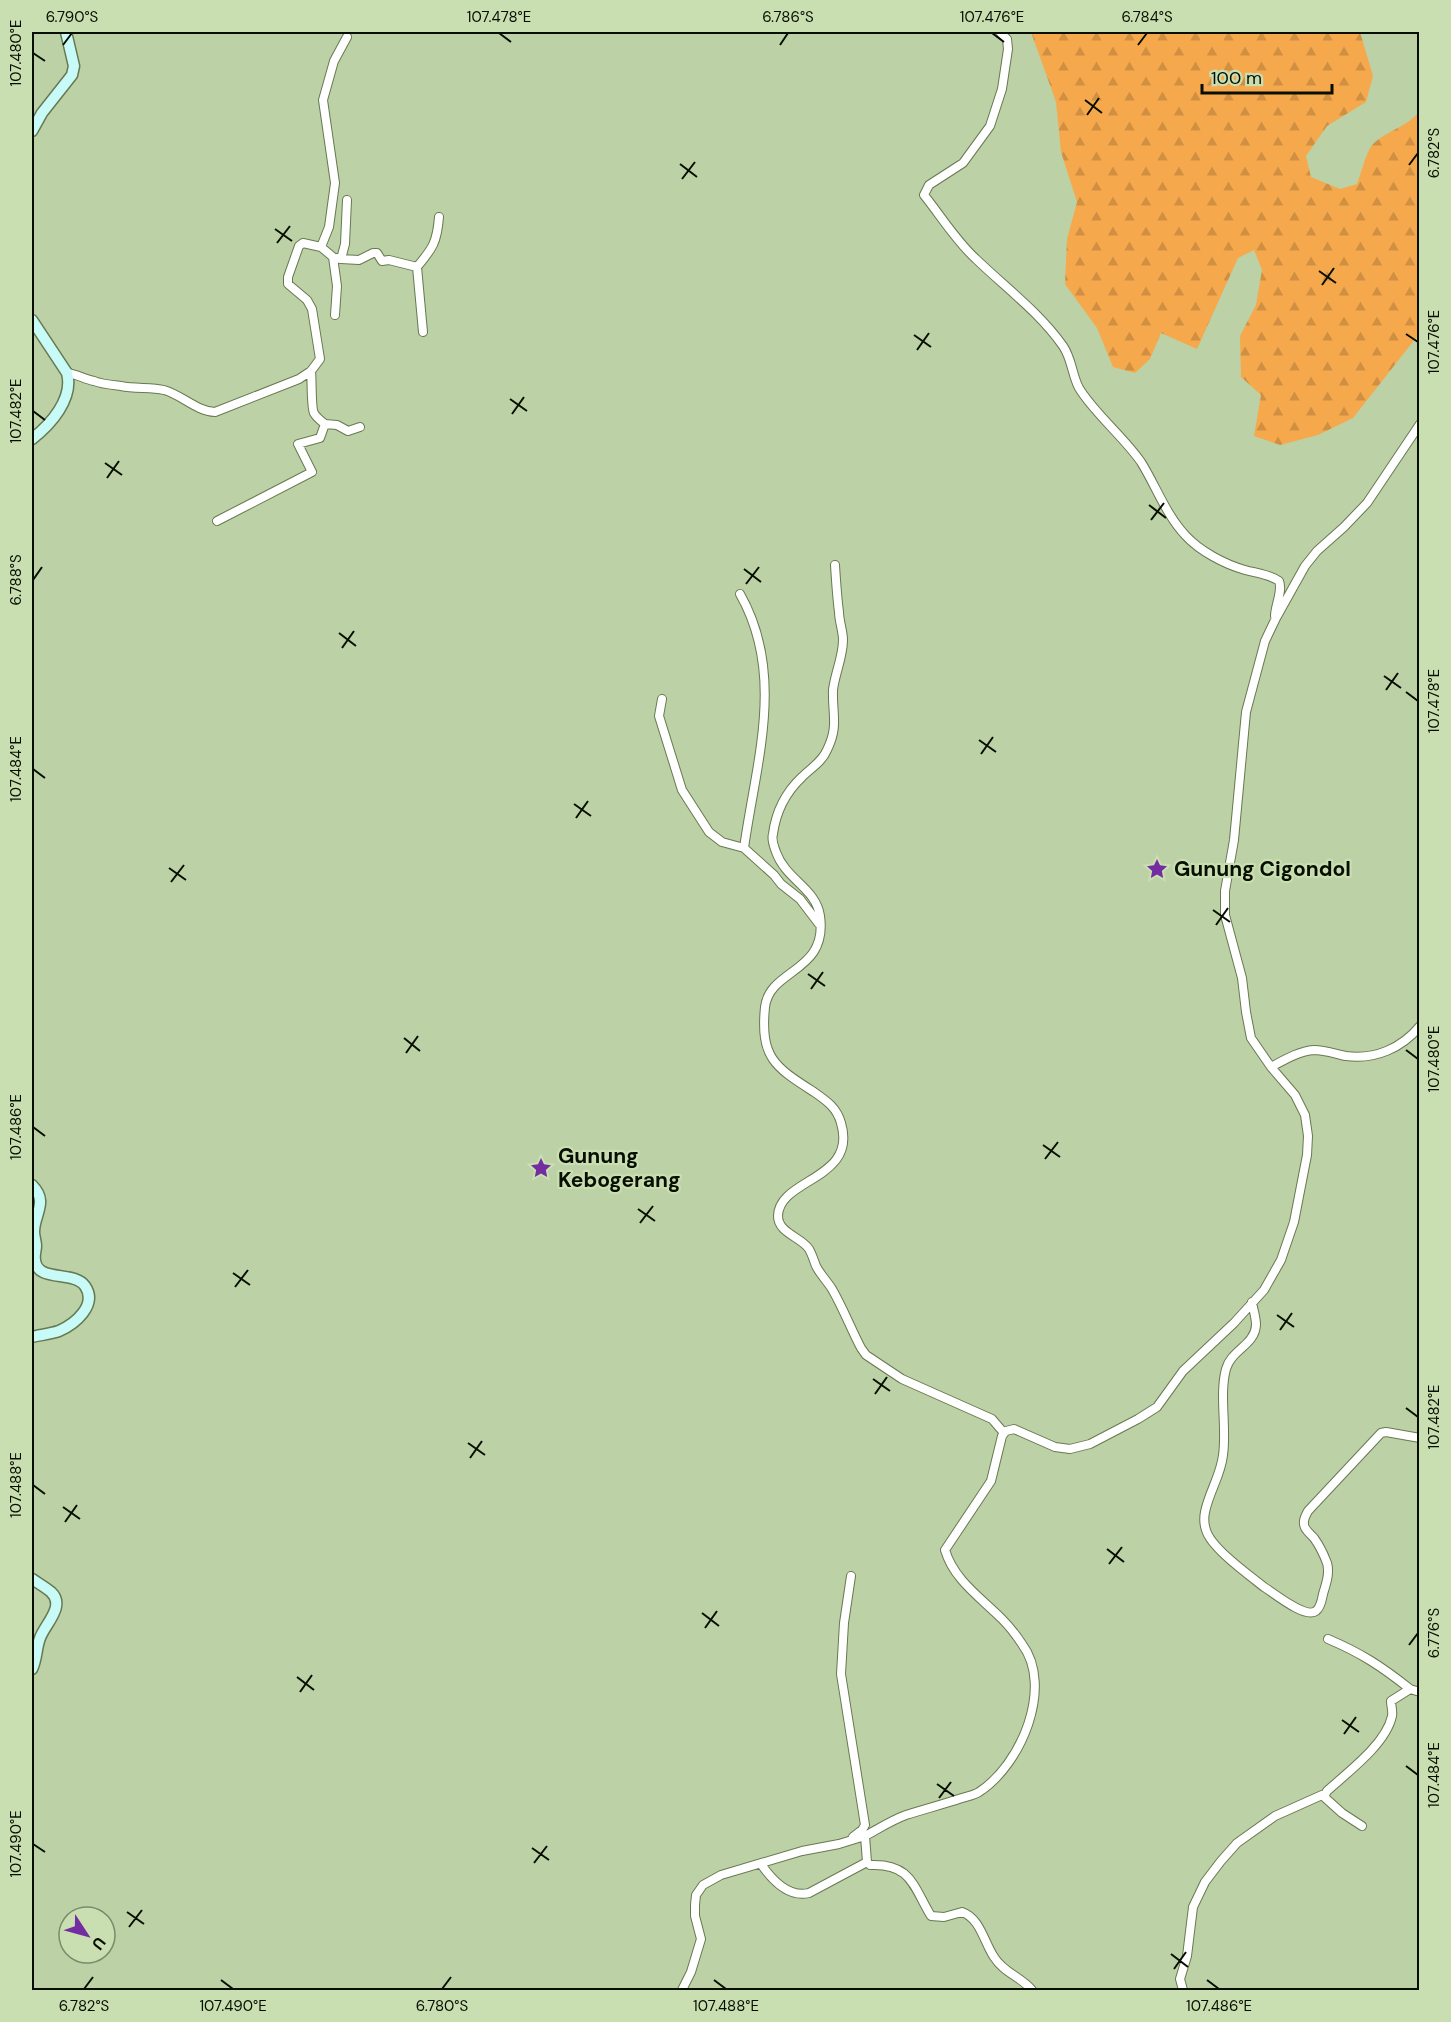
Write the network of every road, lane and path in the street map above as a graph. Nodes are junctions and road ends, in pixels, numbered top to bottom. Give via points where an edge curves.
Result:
1 (66, 32) edge
2 (1000, 32) edge
3 (347, 37) dead end
4 (32, 131) edge
5 (347, 200) dead end
6 (439, 217) dead end
7 (321, 247) junction
8 (337, 258) junction
9 (417, 267) junction
10 (335, 315) dead end
11 (32, 320) edge
12 (423, 332) dead end
13 (311, 371) junction
14 (67, 373) junction
15 (325, 424) junction
16 (1419, 424) edge
17 (360, 427) dead end
18 (32, 439) edge
19 (217, 521) dead end
20 (835, 565) dead end
21 (740, 594) dead end
22 (1275, 618) junction
23 (662, 699) dead end
24 (744, 848) junction
25 (820, 925) junction
26 (1419, 1026) edge
27 (1271, 1067) junction
28 (32, 1185) edge
29 (1252, 1302) junction
30 (32, 1337) edge
31 (1004, 1433) junction
32 (1419, 1438) edge
33 (851, 1576) dead end
34 (32, 1579) edge
35 (1328, 1638) dead end
36 (32, 1669) edge
37 (1410, 1689) junction
38 (1419, 1692) edge
39 (1322, 1795) junction
40 (1362, 1826) dead end
41 (865, 1836) junction
42 (833, 1845) junction
43 (867, 1862) junction
44 (761, 1864) junction
45 (682, 1990) edge
46 (1032, 1990) edge
47 (1183, 1990) edge

1 - 4 street via 74,66 72,75
2 - 22 street via 1007,39 1008,49 1002,89 990,126 963,163 929,185 924,195 967,251 1046,324 1064,348 1083,394 1140,462 1186,536 1215,557 1279,581
3 - 7 street via 334,61 323,100 335,183
5 - 8 street via 345,244
6 - 9 street via 437,238
7 - 8 street
7 - 13 street via 303,243 299,246 288,277 288,284 312,309 320,358
8 - 9 street via 359,260 373,253 382,261
8 - 10 street
9 - 12 street
11 - 14 street
13 - 14 street via 293,382 215,412 202,410 164,390 96,382
13 - 15 street via 312,410
14 - 18 street via 68,389 57,413 47,428
15 - 17 street via 348,431
15 - 19 street via 320,438 298,444 312,472
16 - 22 street via 1367,503 1310,558
20 - 25 street via 843,641 834,683 834,732 823,758 785,796 772,838 784,868 816,902
21 - 24 street via 758,634 766,703
22 - 27 street via 1246,712 1225,905 1250,1034
23 - 24 street via 659,716 682,790 709,832 722,842
24 - 25 street via 800,899
25 - 31 street via 816,950 769,996 765,1034 774,1063 836,1111 843,1141 828,1169 783,1200 780,1223 810,1251 866,1355 902,1379 992,1419
26 - 27 street via 1405,1042 1382,1053 1358,1057 1313,1050
27 - 29 street via 1292,1089 1301,1106 1308,1141 1294,1222 1281,1260 1273,1277
28 - 30 street via 40,1197 34,1231 36,1265 43,1272 84,1284 89,1303 64,1328
29 - 31 street via 1183,1371 1157,1407 1138,1419 1090,1444 1070,1449 1055,1447 1016,1429
29 - 32 street via 1255,1332 1226,1369 1223,1455 1204,1521 1213,1542 1262,1585 1302,1611 1317,1610 1327,1566 1304,1526 1308,1511 1381,1433
31 - 41 street via 991,1481 945,1550 960,1579 1024,1646 1036,1689 1029,1724 1013,1756 977,1794 903,1816
33 - 42 street via 841,1674 865,1825 856,1836
34 - 36 street via 53,1594 57,1604 43,1629
35 - 37 street via 1369,1658
37 - 38 street
37 - 39 street via 1390,1701 1393,1714 1368,1754
39 - 40 street
39 - 47 street via 1275,1816 1237,1844 1205,1882 1193,1907 1180,1979
41 - 42 street
41 - 43 street
42 - 44 street
43 - 44 street via 802,1894 780,1887
43 - 46 street via 896,1868 908,1875 932,1916 962,1912 970,1916 996,1960
44 - 45 street via 720,1875 703,1885 696,1896 695,1916 701,1939

